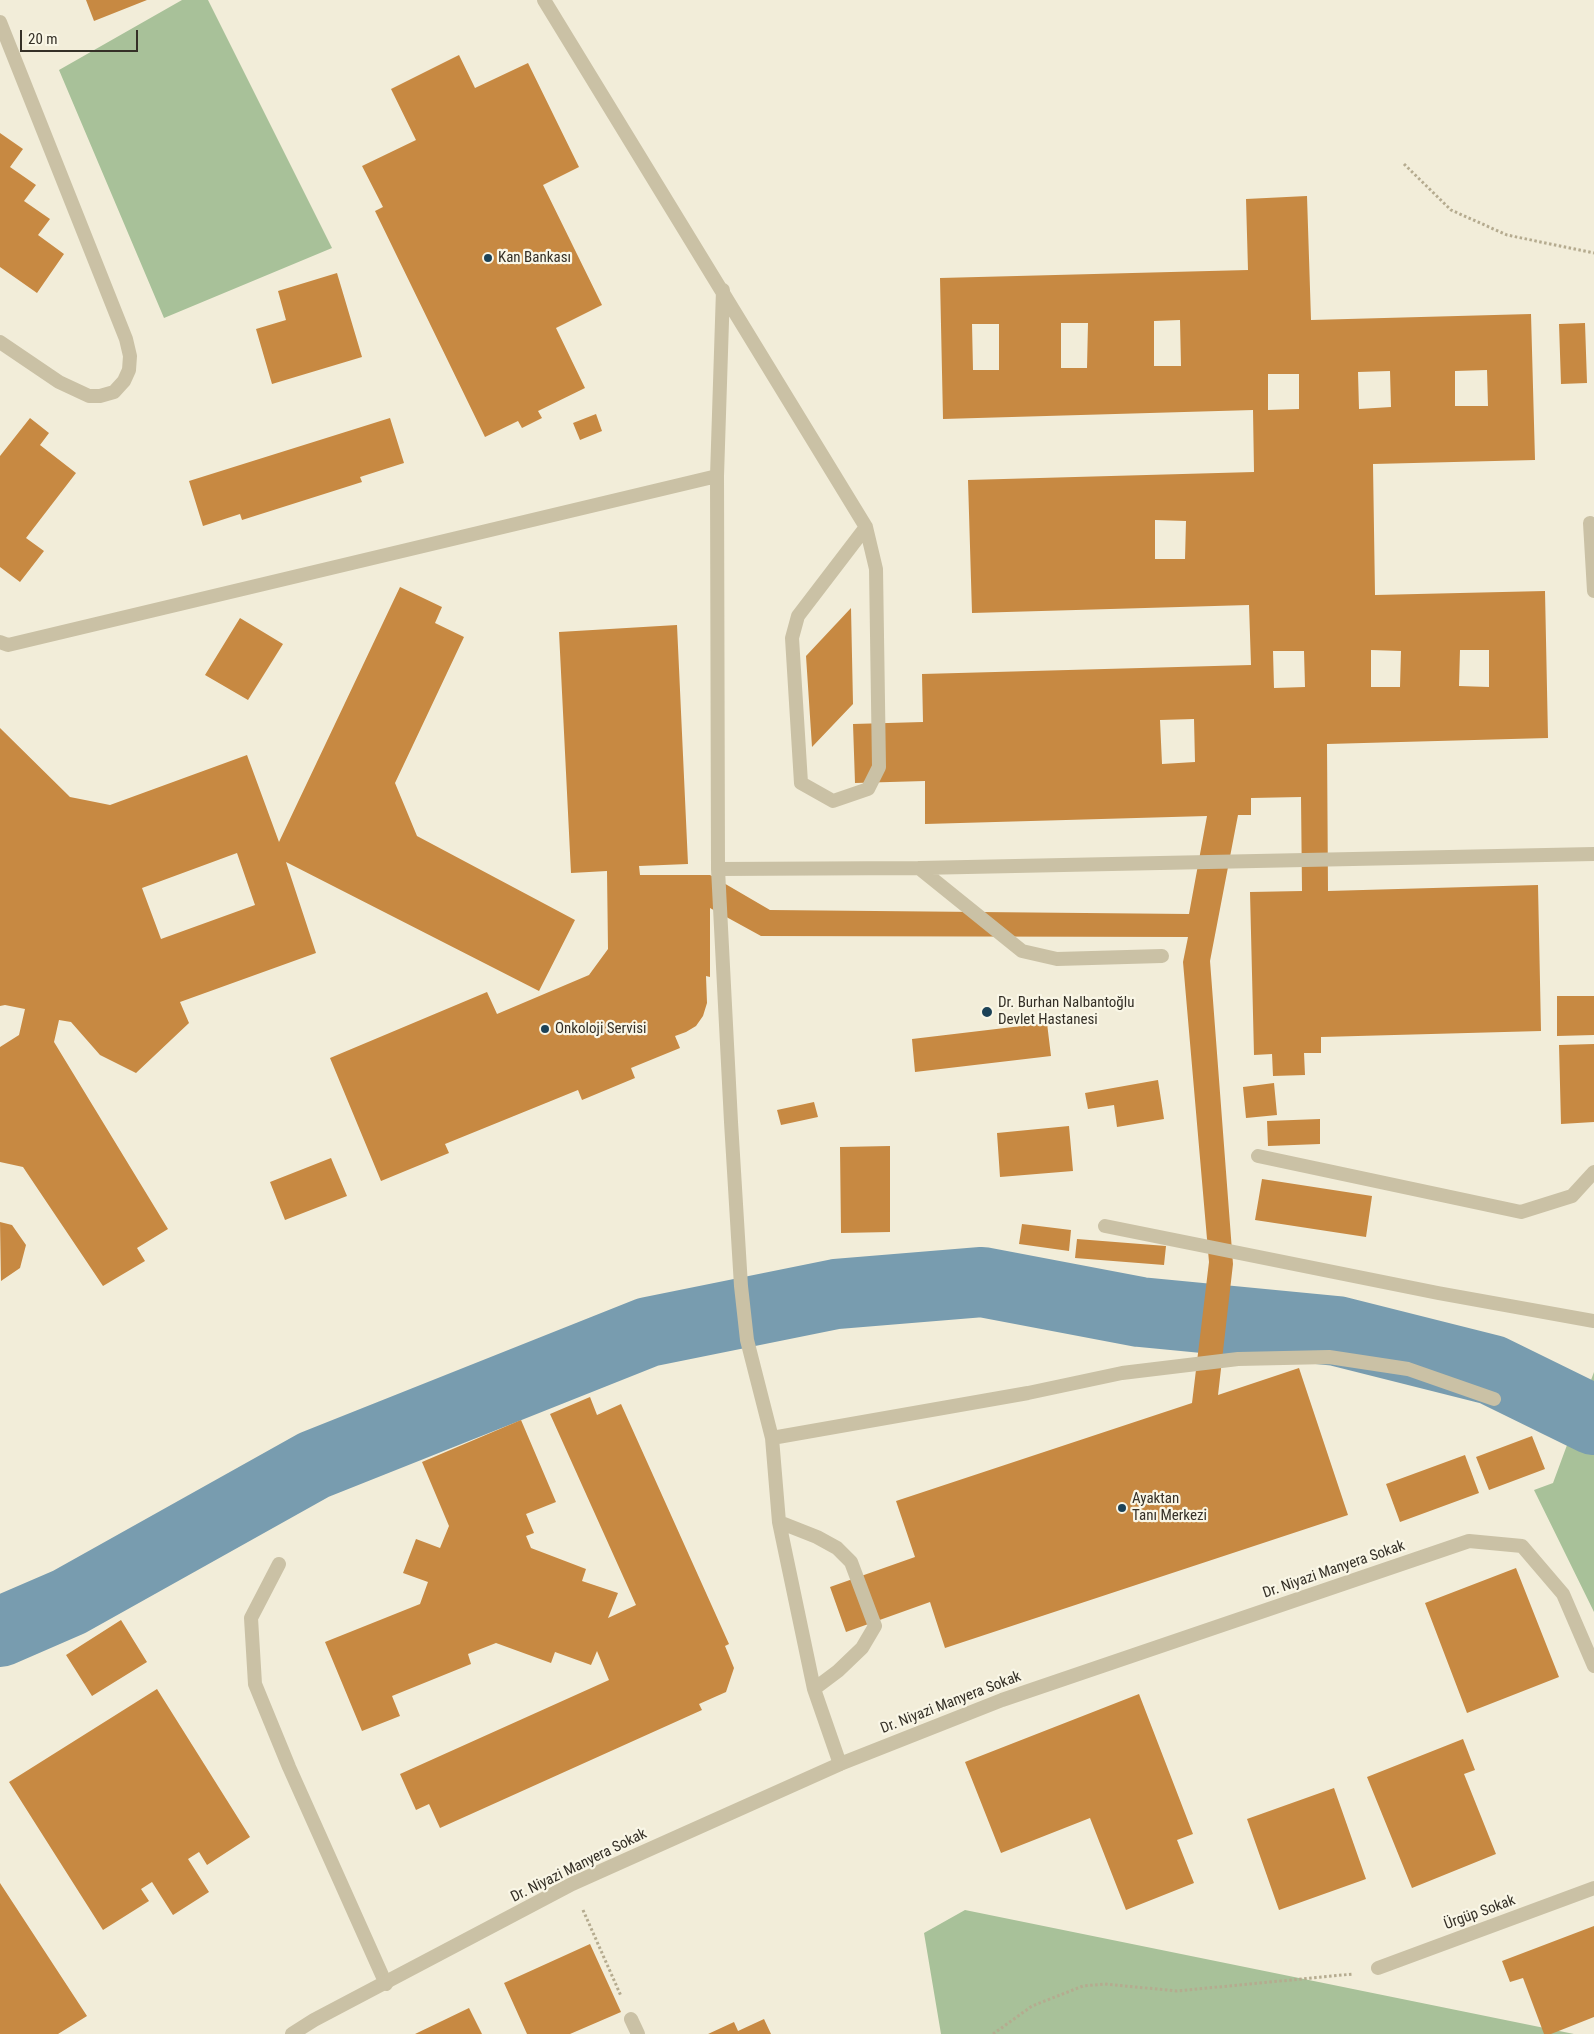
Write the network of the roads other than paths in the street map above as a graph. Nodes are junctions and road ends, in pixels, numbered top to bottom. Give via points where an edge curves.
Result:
1 (544, 0) edge
2 (0, 22) edge
3 (723, 290) junction
4 (0, 342) edge
5 (717, 476) junction
6 (1590, 524) dead end
7 (866, 526) junction
8 (1594, 591) edge
9 (0, 642) edge
10 (1594, 854) edge
11 (919, 868) junction
12 (718, 869) junction
13 (1162, 956) dead end
14 (1258, 1156) dead end
15 (1594, 1172) edge
16 (1105, 1226) dead end
17 (1594, 1321) edge
18 (1494, 1399) dead end
19 (772, 1438) junction
20 (779, 1522) junction
21 (279, 1564) dead end
22 (1594, 1666) edge
23 (814, 1689) junction
24 (840, 1764) junction
25 (1594, 1888) edge
26 (1378, 1968) road end
27 (386, 1984) junction
28 (631, 2019) road end
29 (292, 2034) edge
30 (638, 2034) edge

1 - 3 street
2 - 4 street via 129,348 130,363 124,382 114,392 89,396 59,382
3 - 5 street
3 - 7 street
5 - 9 street via 8,645
5 - 12 street
6 - 8 street
7 - 7 street via 876,569 879,767 868,789 833,801 801,784 792,638 798,616
10 - 11 street
11 - 12 street
11 - 13 street via 1022,951 1057,958
12 - 19 street via 741,1286 747,1340
14 - 15 street via 1521,1212 1572,1196
16 - 17 street
18 - 19 street via 1408,1369 1329,1357 1238,1359 1122,1373 1028,1393
19 - 20 street
20 - 23 street
20 - 23 street via 818,1537 837,1548 851,1562 875,1626 862,1648
21 - 27 street via 251,1618 255,1684
22 - 24 street, Dr. Niyazi Manyera Sokak via 1563,1594 1522,1546 1469,1541 1002,1700
23 - 24 street
24 - 27 street, Dr. Niyazi Manyera Sokak via 572,1884
25 - 26 street, Ürgüp Sokak
27 - 29 street, Dr. Niyazi Manyera Sokak
28 - 30 street

